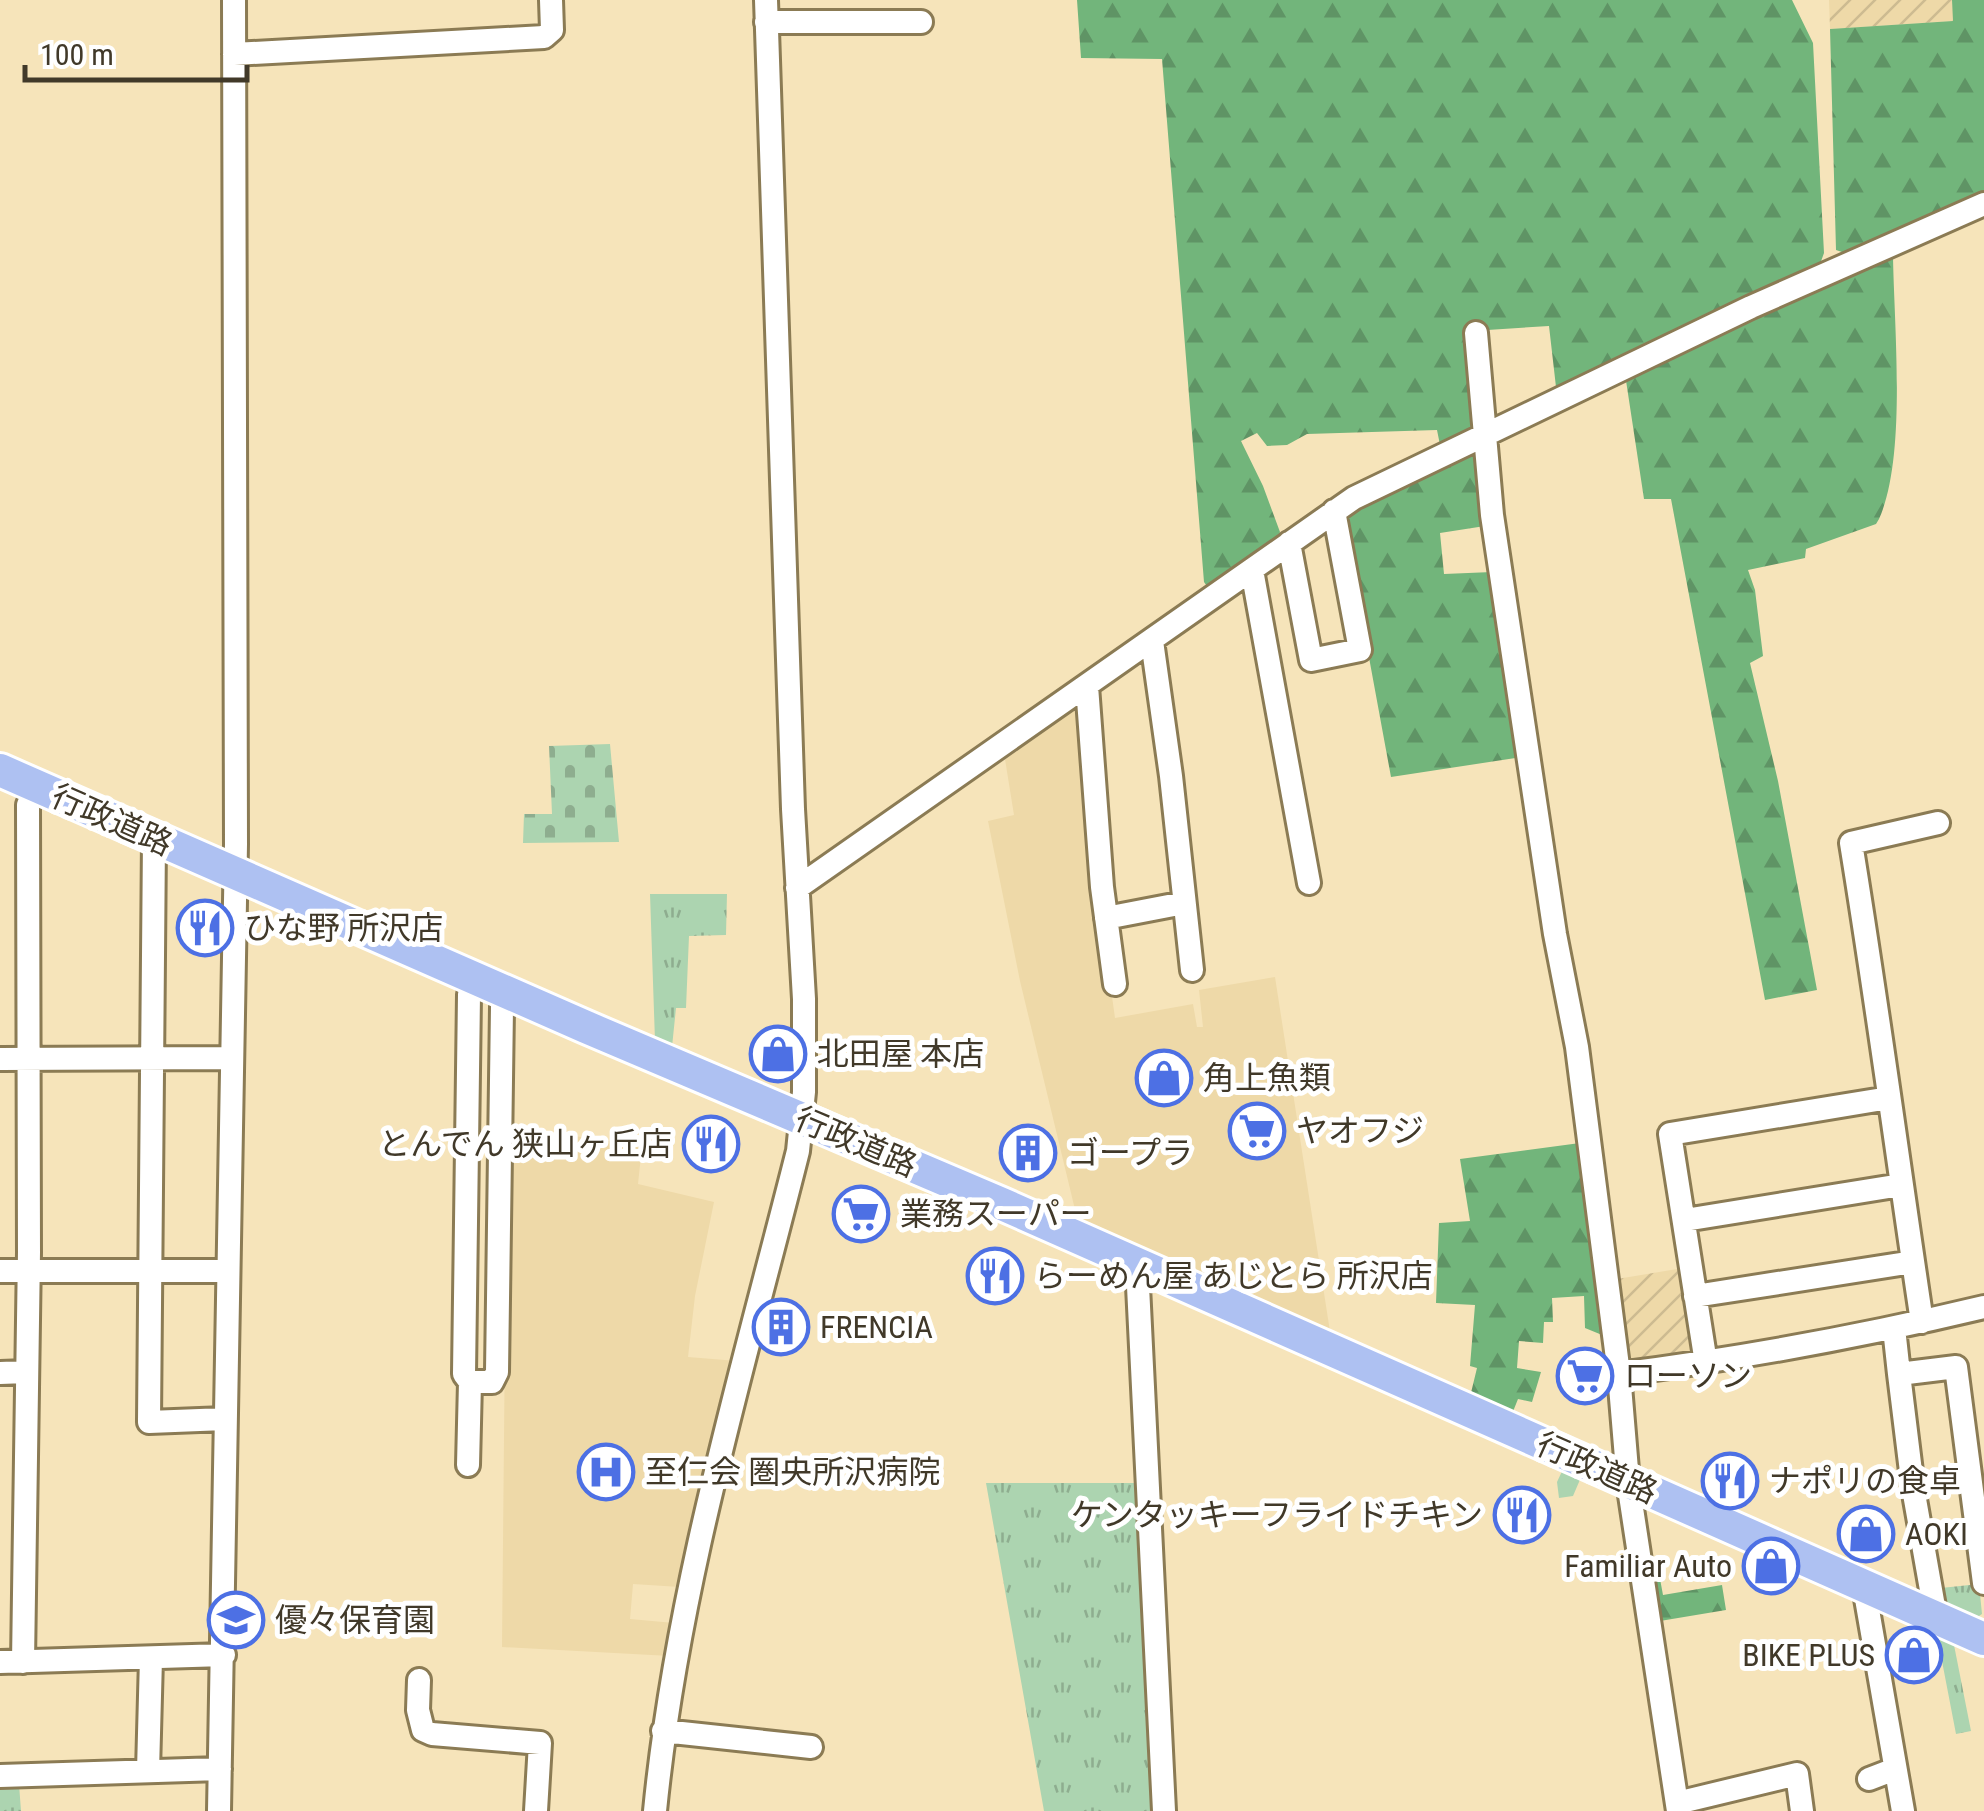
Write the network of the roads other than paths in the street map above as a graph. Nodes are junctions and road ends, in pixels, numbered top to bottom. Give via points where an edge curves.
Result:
1 (234, 0) edge
2 (550, 0) edge
3 (766, 11) edge
4 (921, 22) dead end
5 (234, 54) junction
6 (1984, 204) edge
7 (1476, 333) dead end
8 (1484, 434) junction
9 (1334, 510) junction
10 (1289, 543) junction
11 (1252, 570) junction
12 (1152, 641) junction
13 (1087, 686) junction
14 (0, 770) edge
15 (36, 786) junction
16 (1938, 823) dead end
17 (154, 839) junction
18 (233, 872) junction
19 (1309, 883) dead end
20 (797, 888) junction
21 (1184, 903) junction
22 (1106, 918) junction
23 (1192, 970) dead end
24 (473, 977) junction
25 (1114, 984) dead end
26 (507, 992) junction
27 (151, 1058) junction
28 (231, 1058) junction
29 (0, 1059) edge
30 (28, 1059) junction
31 (1888, 1098) junction
32 (802, 1119) junction
33 (1901, 1184) junction
34 (1684, 1220) junction
35 (1913, 1262) junction
36 (1137, 1266) junction
37 (0, 1271) edge
38 (29, 1271) junction
39 (148, 1272) junction
40 (227, 1272) junction
41 (1696, 1296) junction
42 (1984, 1307) edge
43 (1922, 1322) junction
44 (1894, 1328) junction
45 (1706, 1363) junction
46 (26, 1372) junction
47 (0, 1374) edge
48 (1619, 1374) junction
49 (1899, 1374) junction
50 (470, 1382) junction
51 (225, 1419) junction
52 (468, 1465) dead end
53 (1628, 1482) junction
54 (1984, 1583) edge
55 (1864, 1587) junction
56 (1936, 1618) junction
57 (1984, 1639) edge
58 (224, 1655) junction
59 (152, 1658) junction
60 (12, 1662) edge
61 (419, 1680) dead end
62 (663, 1731) junction
63 (811, 1746) dead end
64 (220, 1769) junction
65 (1895, 1769) junction
66 (148, 1771) junction
67 (0, 1776) edge
68 (1869, 1779) dead end
69 (1738, 1800) edge
70 (1678, 1807) edge
71 (219, 1811) edge
72 (536, 1811) edge
73 (655, 1811) edge
74 (1164, 1811) edge
75 (1802, 1811) edge
76 (1902, 1811) edge

1 - 5 street
2 - 5 street via 552,30 544,37
3 - 4 street
3 - 20 street
5 - 18 street
6 - 8 street
7 - 8 street
8 - 9 street
8 - 48 street
9 - 10 street
9 - 10 street via 1360,650 1311,660
10 - 11 street
11 - 12 street
11 - 19 street
12 - 13 street
12 - 21 street
13 - 20 street
13 - 22 street
14 - 15 highway, 行政道路
15 - 17 highway, 行政道路
15 - 30 street via 28,806
16 - 31 street via 1851,843
17 - 18 highway, 行政道路
17 - 27 street
18 - 24 highway, 行政道路
18 - 28 street
20 - 32 street
21 - 22 street
21 - 23 street
22 - 25 street
24 - 26 highway, 行政道路
24 - 50 street via 464,1374
26 - 32 highway, 行政道路
26 - 50 street via 497,1372 492,1382
27 - 28 street
27 - 30 street
27 - 39 street
28 - 40 street
29 - 30 street
30 - 38 street
31 - 33 street
31 - 34 street via 1670,1134
32 - 36 highway, 行政道路
32 - 62 street via 686,1603
33 - 34 street
33 - 35 street
34 - 41 street
35 - 41 street
35 - 43 street
36 - 53 highway, 行政道路
36 - 74 street
37 - 38 street
38 - 39 street
38 - 46 street
39 - 40 street
39 - 51 street via 150,1422
40 - 51 street
41 - 45 street
42 - 43 street
43 - 44 street
44 - 45 street
44 - 49 street
45 - 48 street
46 - 47 street
46 - 60 street
48 - 53 street
49 - 54 street via 1956,1366
49 - 56 street
50 - 52 street
51 - 58 street
53 - 55 highway, 行政道路
53 - 70 street
55 - 56 highway, 行政道路
55 - 65 street
56 - 57 highway, 行政道路
58 - 59 street
58 - 64 street
59 - 60 street
59 - 66 street
61 - 72 street via 423,1730 540,1743
62 - 63 street
62 - 73 street
64 - 66 street
64 - 71 street
65 - 68 street
65 - 76 street
66 - 67 street
69 - 70 street
69 - 75 street via 1797,1774

